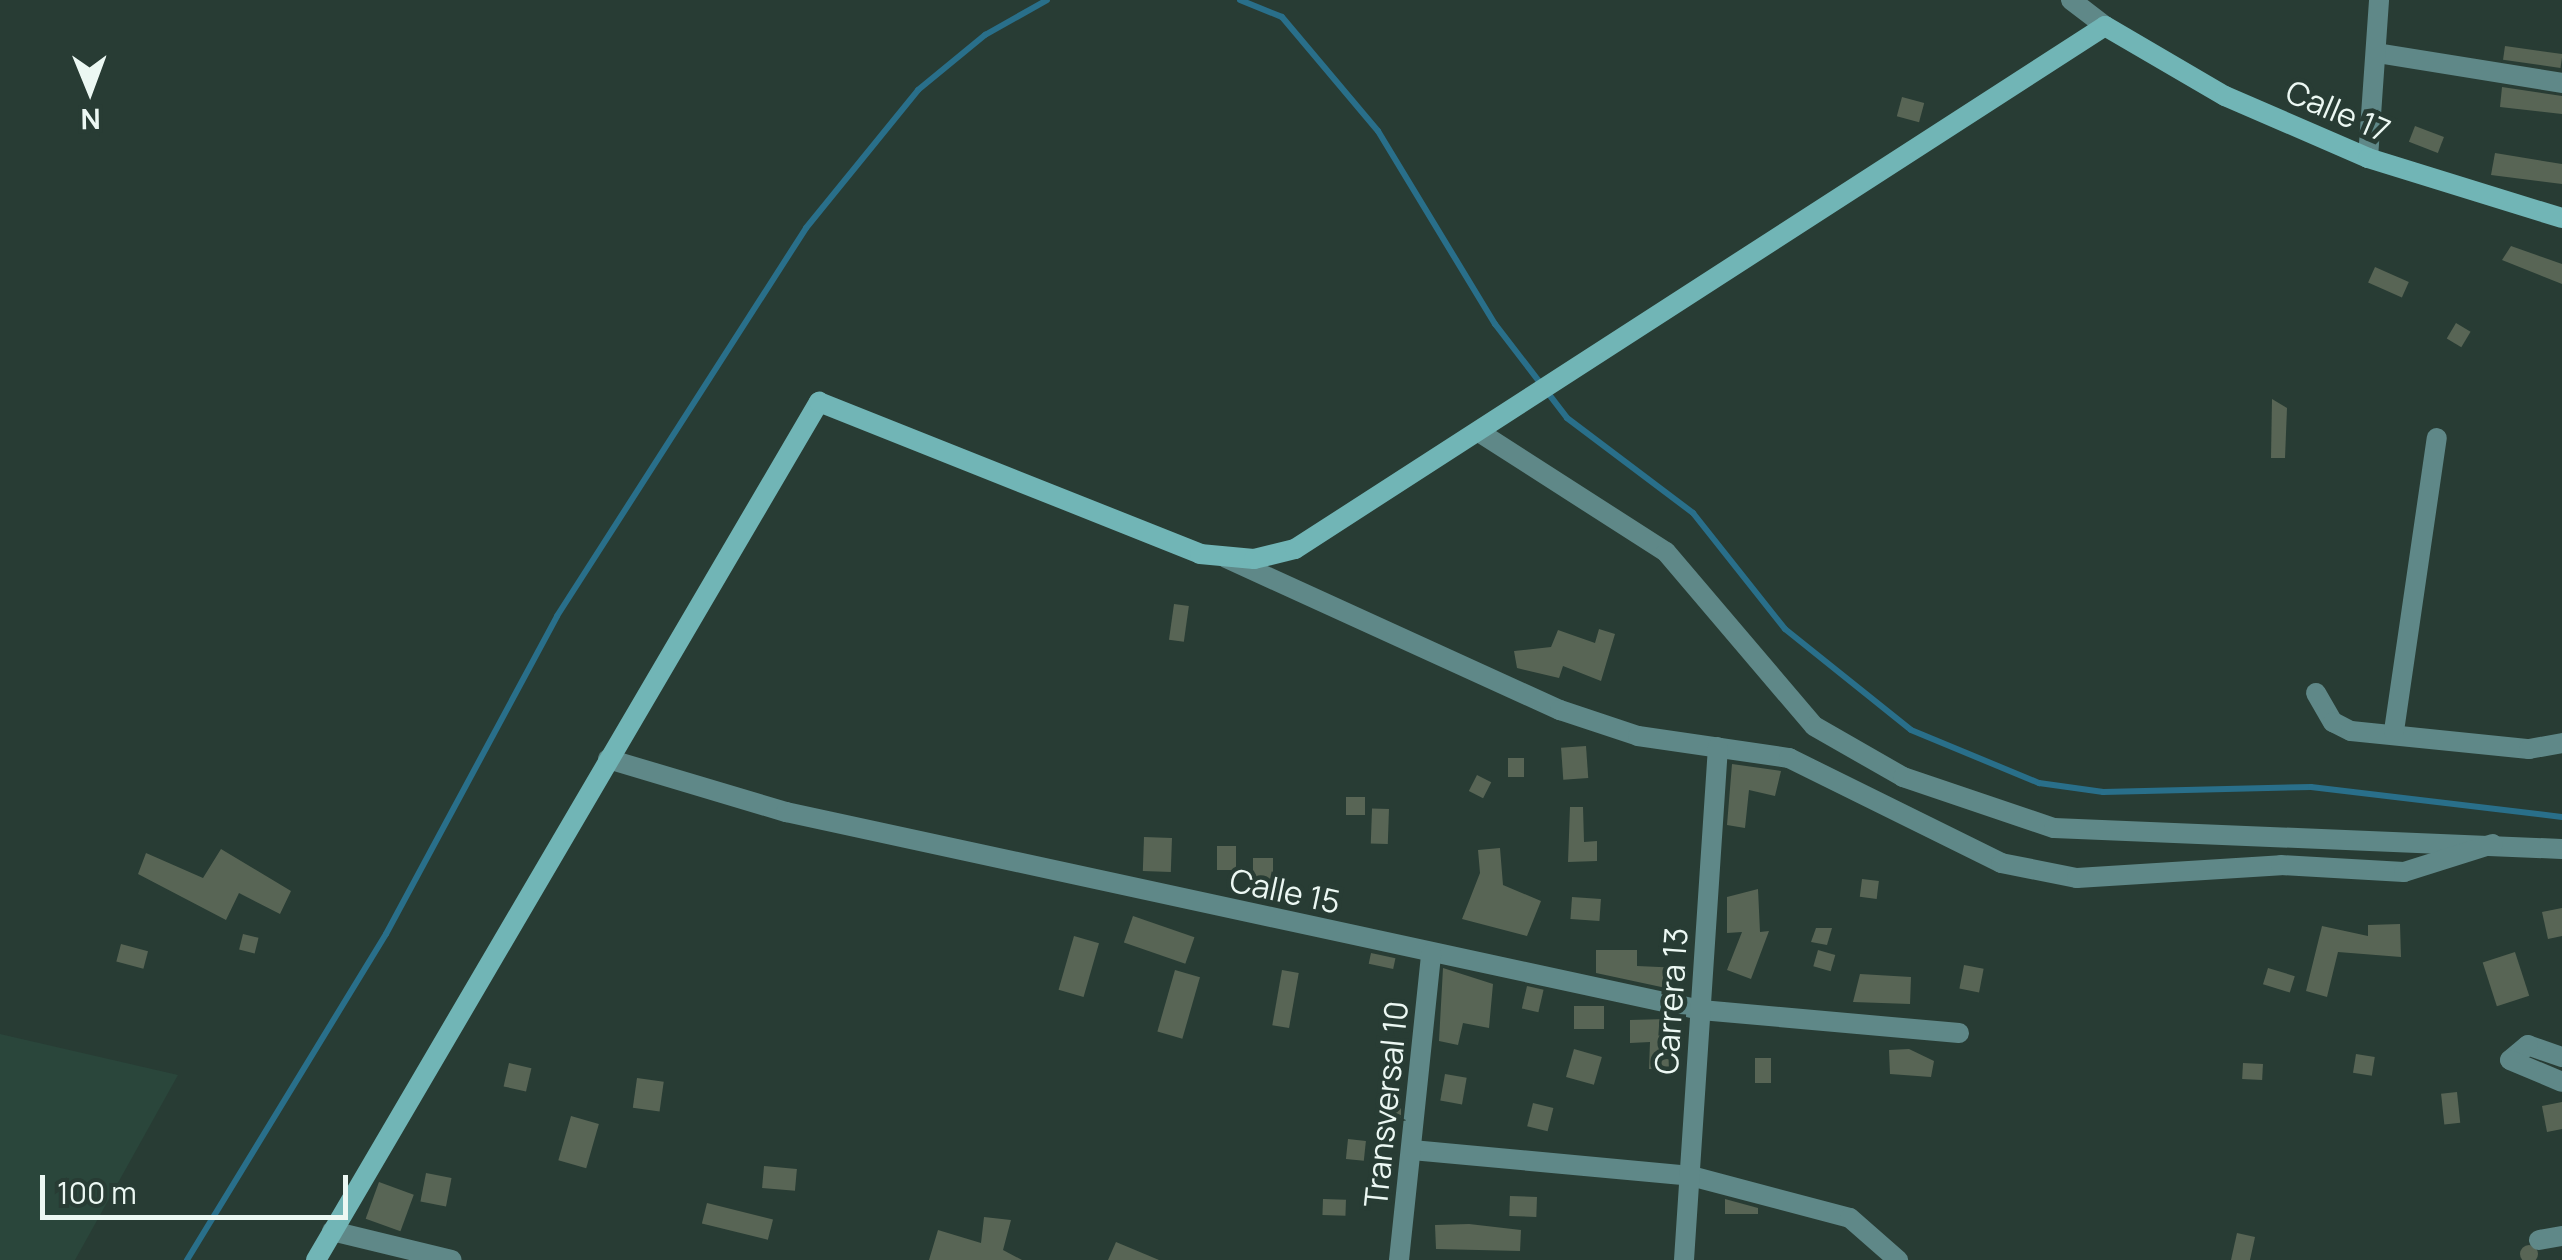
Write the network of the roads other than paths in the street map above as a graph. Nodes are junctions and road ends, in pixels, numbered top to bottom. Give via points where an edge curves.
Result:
1 (2378, 0) edge
2 (2082, 4) edge
3 (2105, 26) junction
4 (2376, 52) junction
5 (2562, 83) edge
6 (2368, 158) junction
7 (2562, 218) edge
8 (1480, 432) junction
9 (2437, 438) dead end
10 (1221, 556) junction
11 (2316, 693) dead end
12 (2394, 730) junction
13 (2562, 743) edge
14 (1718, 747) junction
15 (608, 759) junction
16 (2493, 844) junction
17 (2562, 849) edge
18 (1432, 954) junction
19 (1700, 1010) junction
20 (1960, 1033) dead end
21 (2562, 1057) edge
22 (2562, 1082) edge
23 (1412, 1150) junction
24 (1691, 1176) junction
25 (332, 1231) junction
26 (2562, 1236) edge
27 (2540, 1240) dead end
28 (316, 1260) edge
29 (452, 1260) edge
30 (1399, 1260) edge
31 (1684, 1260) edge
32 (1898, 1260) edge

1 - 4 street
2 - 3 street
3 - 6 street, Calle 17 via 2225,96
3 - 8 street
4 - 5 street
4 - 6 street
6 - 7 street, Calle 17
8 - 10 street via 1294,548
8 - 16 street via 1666,552 1814,726 1903,777 2054,828
9 - 12 street
10 - 14 street via 1560,710 1638,736
10 - 15 street via 820,402
11 - 12 street via 2342,727
12 - 13 street via 2529,749
14 - 16 street via 1788,758 2001,862 2077,878 2281,864 2404,872
14 - 19 street, Carrera 13
15 - 18 street, Calle 15 via 786,812
15 - 25 street
16 - 17 street
18 - 19 street, Calle 15
18 - 23 street, Transversal 10
19 - 20 street, Calle 15
19 - 24 street, Carrera 13
21 - 22 street via 2528,1045 2510,1060
23 - 24 street
23 - 30 street, Transversal 10
24 - 31 street, Carrera 13
24 - 32 street via 1850,1218
25 - 28 street
25 - 29 street
26 - 27 street

